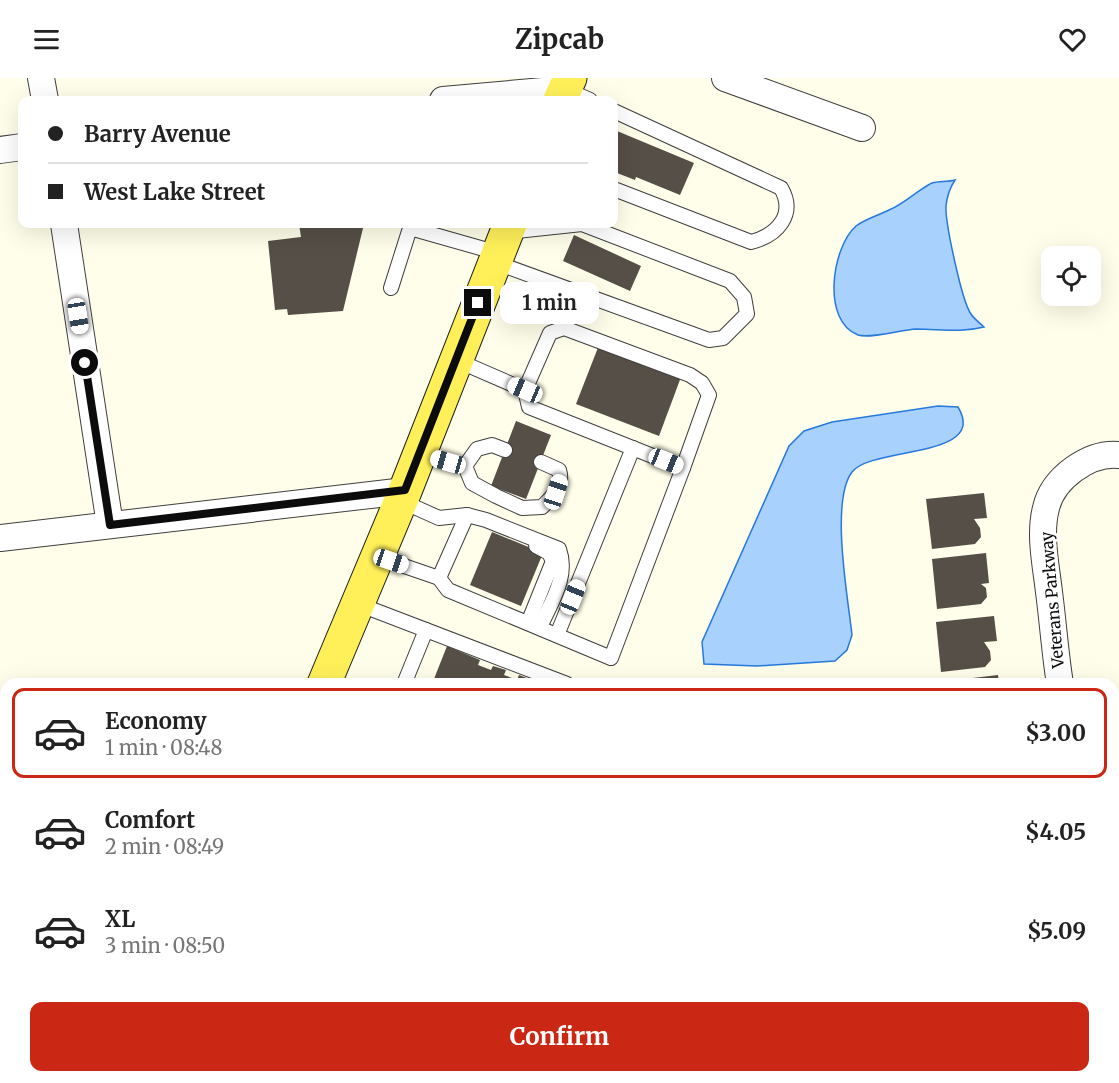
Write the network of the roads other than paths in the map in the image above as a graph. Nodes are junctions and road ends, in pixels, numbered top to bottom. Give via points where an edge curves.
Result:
1 (41, 78) edge
2 (725, 78) edge
3 (571, 92) edge
4 (44, 96) edge
5 (507, 96) edge
6 (618, 113) edge
7 (862, 128) dead end
8 (18, 148) edge
9 (0, 150) edge
10 (618, 191) edge
11 (65, 228) edge
12 (410, 228) edge
13 (422, 228) edge
14 (565, 228) edge
15 (592, 228) edge
16 (502, 243) edge
17 (391, 288) dead end
18 (456, 360) junction
19 (525, 390) junction
20 (633, 448) junction
21 (505, 450) dead end
22 (419, 453) junction
23 (1119, 455) edge
24 (540, 462) dead end
25 (465, 466) junction
26 (683, 468) junction
27 (403, 496) junction
28 (467, 515) junction
29 (110, 525) junction
30 (0, 538) edge
31 (378, 557) junction
32 (439, 578) junction
33 (358, 604) junction
34 (534, 625) junction
35 (426, 630) junction
36 (557, 635) junction
37 (327, 678) edge
38 (406, 678) edge
39 (551, 678) edge
40 (1060, 678) edge

1 - 4 street
2 - 7 street
3 - 5 street
6 - 10 lane via 781,188 787,199 787,213 777,231 751,242
8 - 9 street
11 - 29 street
12 - 17 lane
13 - 16 lane
14 - 16 lane
15 - 16 lane via 730,281 744,297 747,314 723,339 709,340
16 - 18 main road
18 - 19 lane
18 - 22 main road
19 - 20 lane via 529,407
19 - 26 lane via 550,333 564,328 690,375 702,383 709,395
20 - 26 lane
20 - 36 lane
21 - 25 lane via 492,445 477,449
22 - 25 lane
22 - 27 main road
23 - 40 street, Veterans Parkway via 1108,454 1083,462 1060,484 1046,507 1044,543
24 - 25 lane via 559,470 561,477 556,492 542,507 522,508 472,483
26 - 36 lane via 610,658
27 - 28 lane via 439,518
27 - 29 street
27 - 31 main road
28 - 32 lane
28 - 34 lane via 560,549 563,574
29 - 30 street
31 - 32 lane
31 - 33 main road
32 - 34 lane via 448,590
33 - 35 lane
33 - 37 main road
34 - 36 lane
35 - 38 lane
35 - 39 lane

